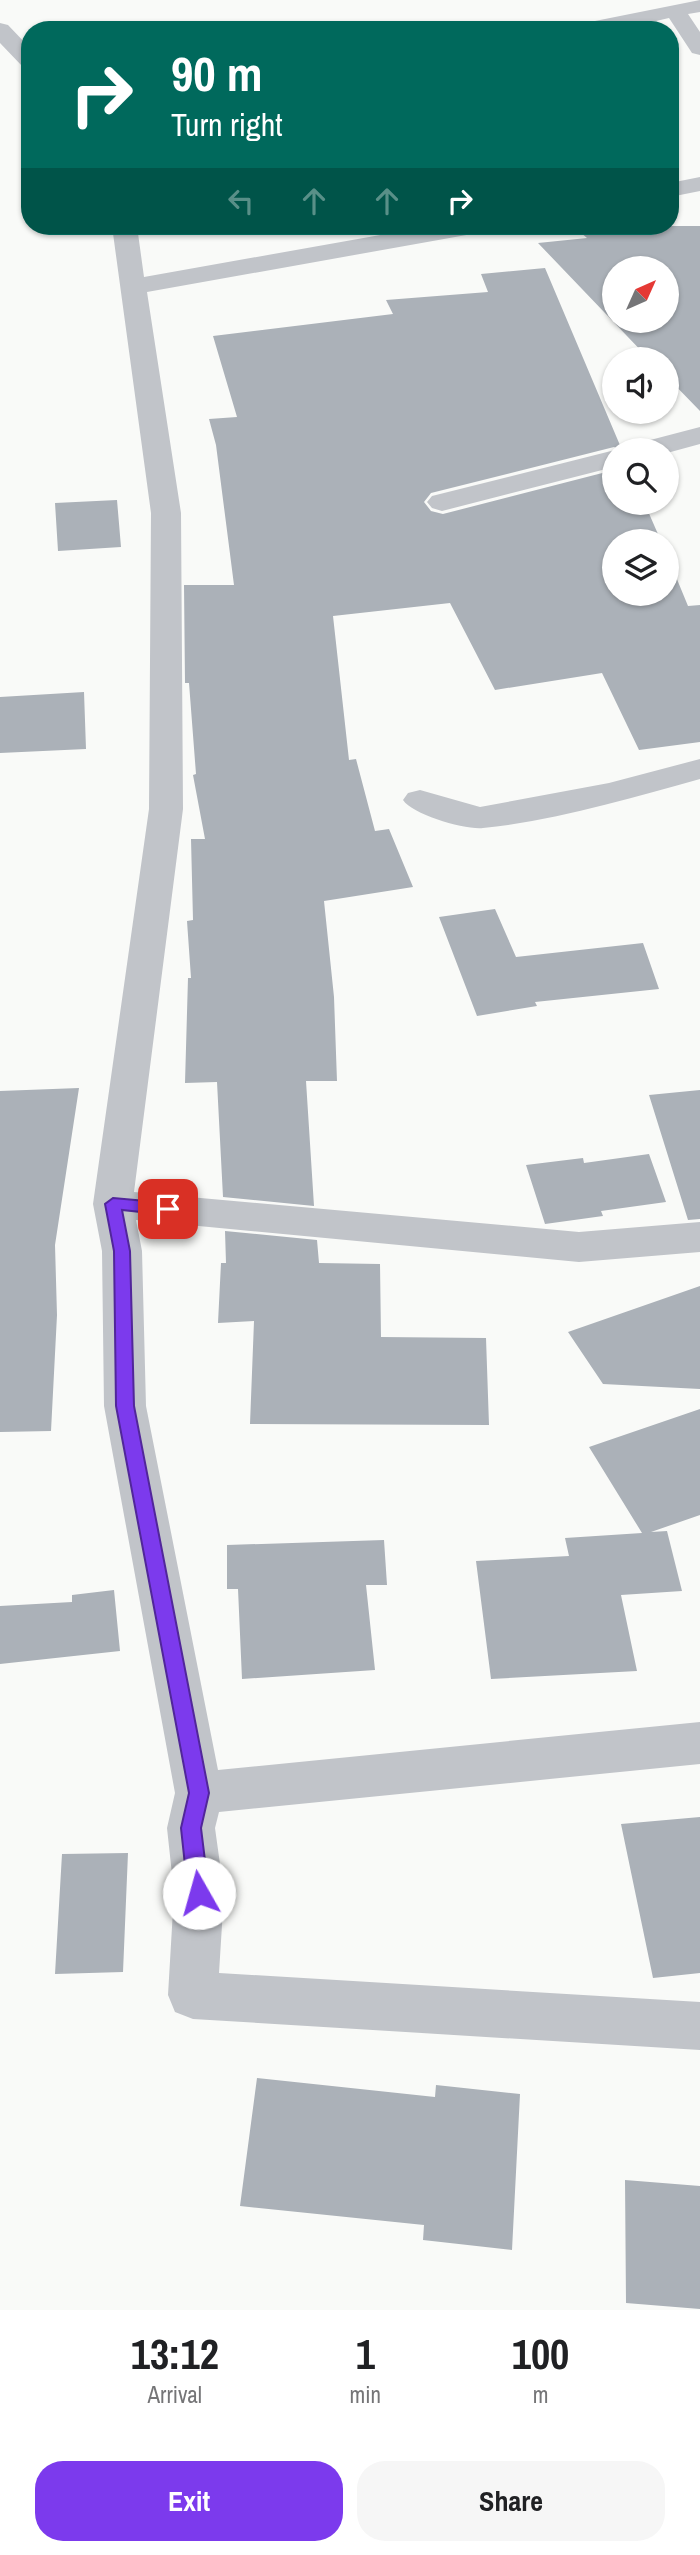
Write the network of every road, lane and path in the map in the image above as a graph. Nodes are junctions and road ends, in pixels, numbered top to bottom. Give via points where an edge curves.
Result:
1 (700, 5) edge
2 (674, 10) junction
3 (625, 21) edge
4 (0, 30) edge
5 (700, 48) edge
6 (21, 52) edge
7 (700, 184) edge
8 (679, 188) edge
9 (125, 235) edge
10 (422, 235) edge
11 (132, 287) junction
12 (700, 435) edge
13 (679, 441) edge
14 (602, 461) edge
15 (442, 502) dead end
16 (700, 769) edge
17 (420, 800) dead end
18 (113, 1204) junction
19 (700, 1237) edge
20 (700, 1742) edge
21 (199, 1793) junction
22 (700, 2026) edge

1 - 2 street
2 - 3 street
2 - 5 street
4 - 6 street
7 - 8 street
9 - 11 street
10 - 11 street
11 - 18 street via 166,513 166,809
12 - 13 street
14 - 15 street
16 - 17 street via 611,793 480,818
18 - 19 street via 579,1247
18 - 21 street via 122,1251 125,1406
20 - 21 street
21 - 22 street via 191,1828 199,1893 193,1995

